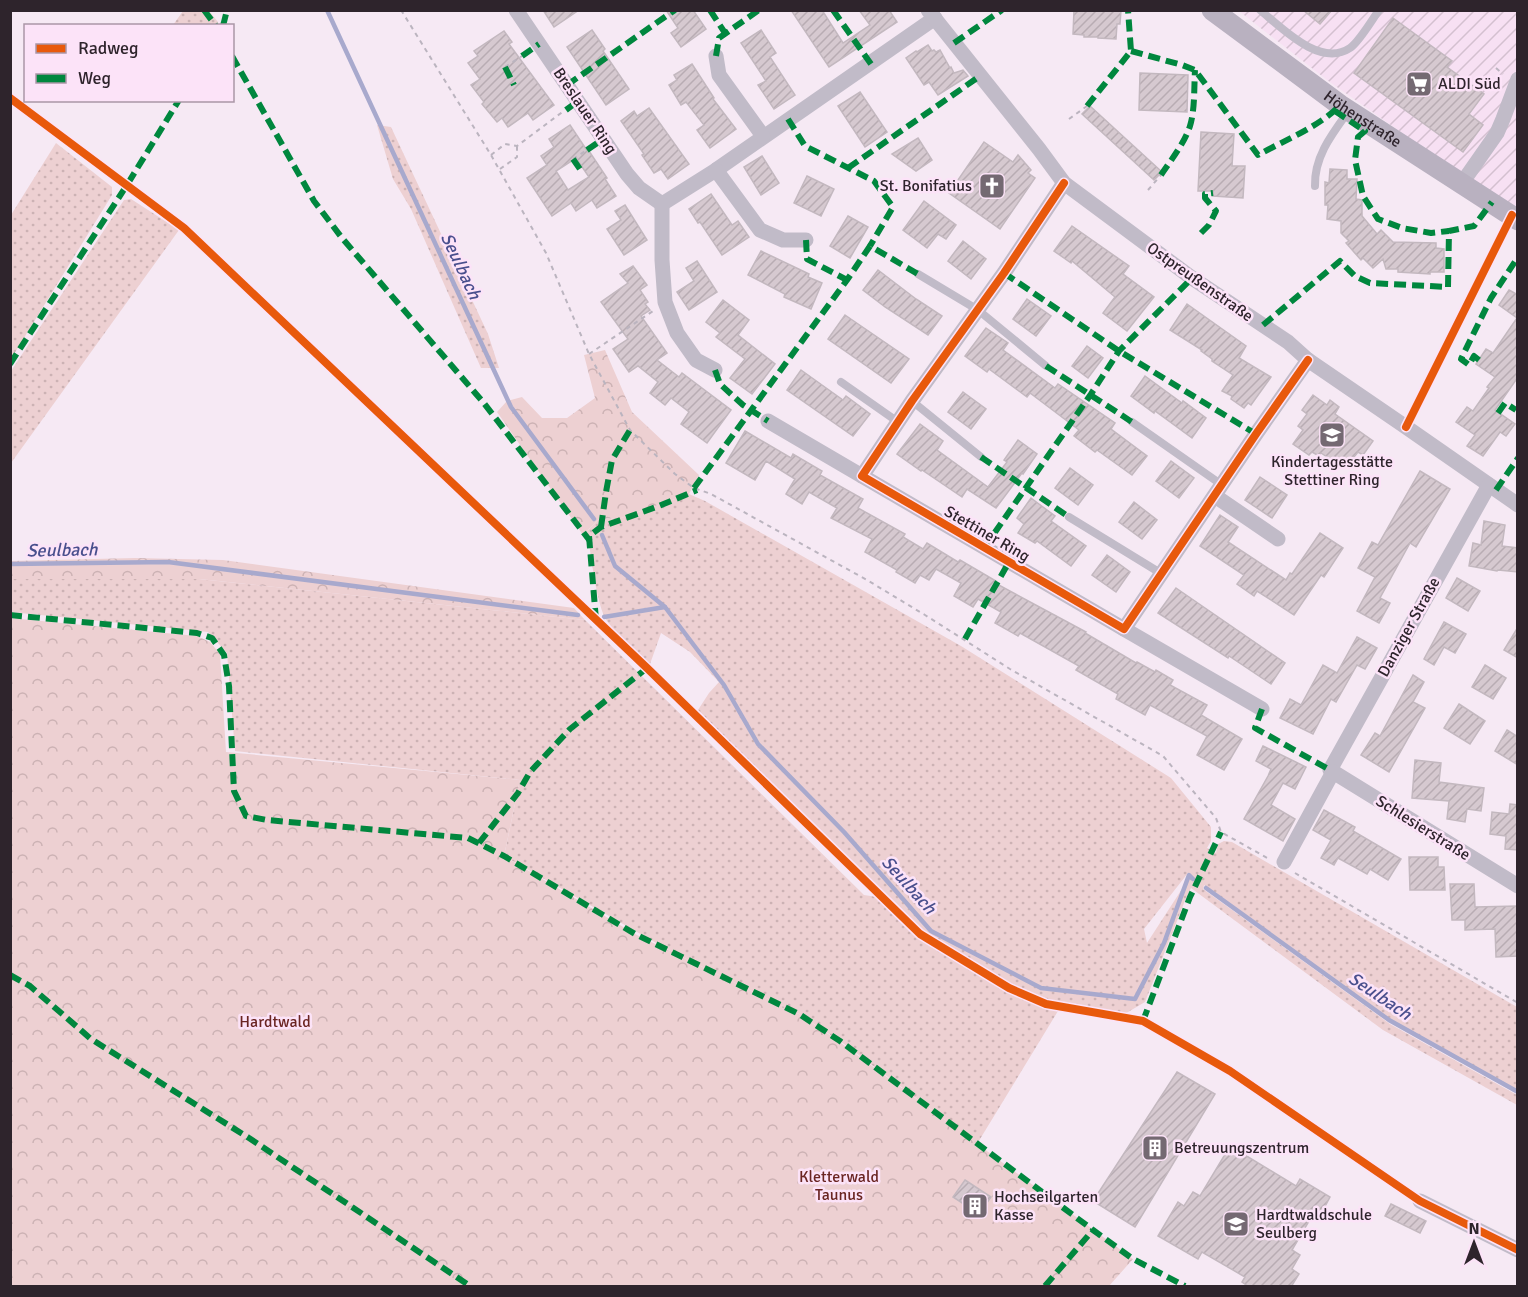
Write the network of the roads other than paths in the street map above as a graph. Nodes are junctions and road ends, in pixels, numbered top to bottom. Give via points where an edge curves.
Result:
1 (516, 10) edge
2 (1212, 10) edge
3 (1260, 10) edge
4 (1379, 10) edge
5 (931, 14) edge
6 (716, 56) dead end
7 (1518, 79) edge
8 (1349, 111) junction
9 (763, 136) junction
10 (716, 170) junction
11 (1064, 183) junction
12 (1462, 183) junction
13 (1315, 186) dead end
14 (662, 204) junction
15 (1518, 220) edge
16 (806, 240) dead end
17 (918, 274) dead end
18 (978, 310) junction
19 (1308, 360) junction
20 (1046, 366) dead end
21 (715, 370) dead end
22 (841, 382) dead end
23 (912, 400) junction
24 (768, 421) dead end
25 (898, 422) junction
26 (1132, 422) dead end
27 (981, 457) dead end
28 (862, 476) junction
29 (1489, 485) junction
30 (1219, 491) junction
31 (1518, 505) edge
32 (1069, 517) dead end
33 (1278, 539) dead end
34 (1162, 574) junction
35 (1125, 629) junction
36 (1262, 709) dead end
37 (1332, 771) junction
38 (1283, 865) road end
39 (1518, 886) edge
40 (1420, 1202) dead end
41 (1518, 1250) edge

1 - 14 street, Breslauer Ring via 627,174
2 - 8 street, Höhenstraße
3 - 4 lane via 1311,49 1331,54 1352,47
5 - 9 street via 871,64
5 - 11 street, Ostpreußenstraße
6 - 9 street via 719,75
7 - 12 street via 1497,133
8 - 12 street, Höhenstraße
8 - 13 lane via 1318,160
9 - 10 street
10 - 14 street
10 - 16 street via 760,230 783,240
11 - 18 street
11 - 19 street, Ostpreußenstraße
12 - 15 street, Höhenstraße
14 - 21 street via 665,302 677,333 696,360
17 - 18 lane
18 - 20 lane
18 - 23 street
19 - 29 street, Ostpreußenstraße
19 - 30 street
22 - 25 lane
23 - 25 street
23 - 27 lane
24 - 28 street, Stettiner Ring
25 - 28 street
26 - 30 lane
28 - 35 street, Stettiner Ring
29 - 31 street, Ostpreußenstraße
29 - 37 street, Danziger Straße
30 - 33 street
30 - 34 street
32 - 34 lane
34 - 35 street
35 - 36 street, Stettiner Ring
37 - 38 street, Danziger Straße
37 - 39 street, Schlesierstraße
40 - 41 street

